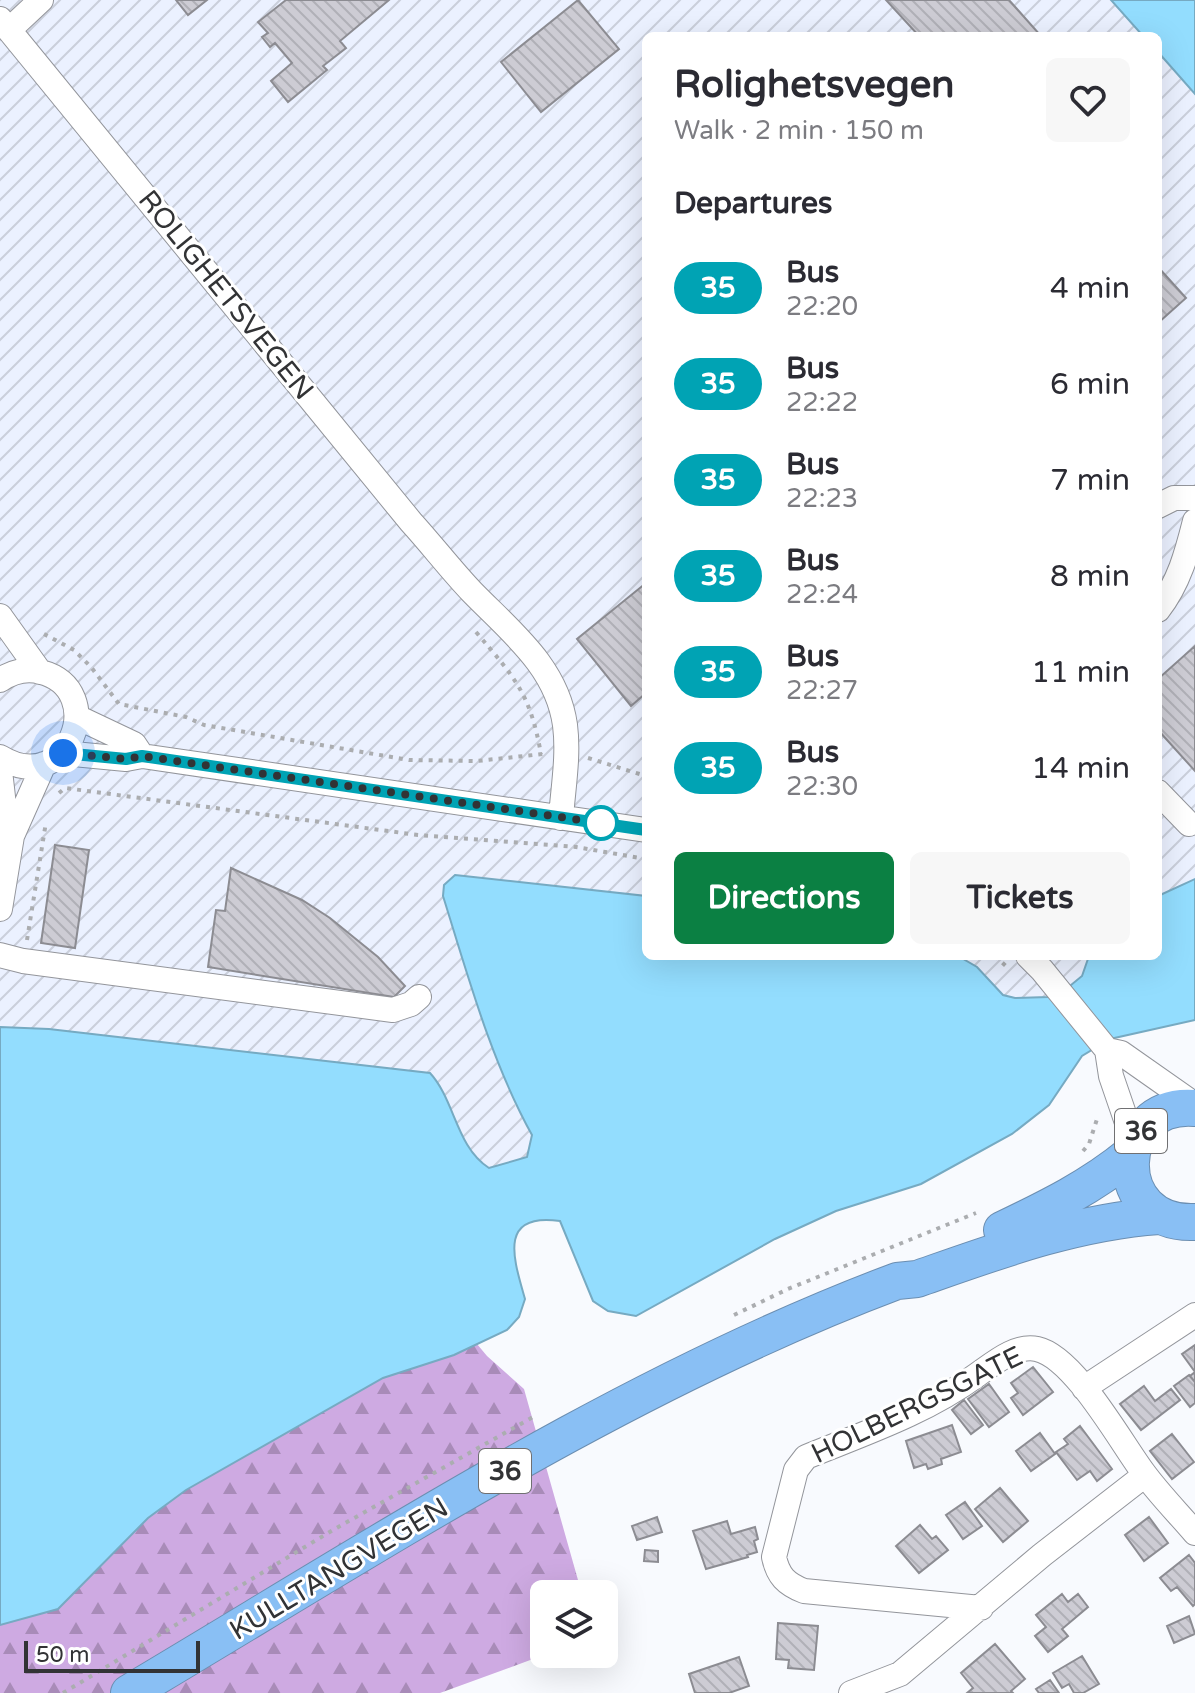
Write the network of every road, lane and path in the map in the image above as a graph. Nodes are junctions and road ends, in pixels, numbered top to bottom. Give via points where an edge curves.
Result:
1 (41, 0) edge
2 (5, 24) edge
3 (1195, 498) edge
4 (1162, 504) edge
5 (1195, 521) edge
6 (1162, 605) edge
7 (6, 623) edge
8 (40, 672) junction
9 (0, 680) edge
10 (77, 717) junction
11 (142, 756) junction
12 (566, 756) junction
13 (0, 757) edge
14 (53, 758) junction
15 (0, 771) edge
16 (642, 775) edge
17 (65, 788) dead end
18 (1162, 796) edge
19 (561, 818) junction
20 (46, 822) dead end
21 (1189, 824) dead end
22 (642, 829) edge
23 (12, 836) junction
24 (642, 858) edge
25 (0, 909) edge
26 (12, 958) edge
27 (1035, 963) edge
28 (419, 997) dead end
29 (1107, 1050) junction
30 (1195, 1107) edge
31 (1132, 1148) junction
32 (1182, 1225) edge
33 (897, 1281) junction
34 (1195, 1315) edge
35 (1084, 1388) junction
36 (1145, 1475) junction
37 (1195, 1533) edge
38 (981, 1608) junction
39 (129, 1693) edge
40 (851, 1693) edge

1 - 2 street
2 - 12 street, ROLIGHETSVEGEN via 411,522 535,656 560,701
3 - 4 street
5 - 6 street via 1184,562
7 - 8 street
7 - 12 path via 33,629 74,650 119,704 219,729 436,762
8 - 9 street via 15,672
8 - 10 street via 66,688
10 - 11 street via 134,744
10 - 14 street via 73,736
11 - 14 street
11 - 19 street
12 - 16 path via 597,759
12 - 19 street, ROLIGHETSVEGEN
13 - 14 street via 20,766
14 - 23 street
15 - 23 street
17 - 24 path
18 - 21 street
19 - 22 street
20 - 26 path
23 - 25 street
26 - 28 street via 393,1010
27 - 29 street
29 - 30 street via 1121,1053
29 - 31 street
30 - 31 highway, 36 via 1168,1110 1154,1118
31 - 32 highway, 36 via 1135,1190 1145,1205
31 - 33 highway, KULLTANGVEGEN / 36 via 1102,1178 1058,1204 912,1268
32 - 33 highway, KULLTANGVEGEN / 36 via 1122,1219 1064,1230
33 - 39 highway, KULLTANGVEGEN / 36 via 734,1351 533,1455
34 - 35 street
35 - 36 street, HOLBERGSGATE
35 - 38 street, HOLBERGSGATE via 1049,1354 1035,1348 1018,1351 935,1403 806,1457 796,1470 774,1557 777,1570 792,1586
36 - 37 street, HOLBERGSGATE
36 - 38 street
38 - 40 street via 900,1674

